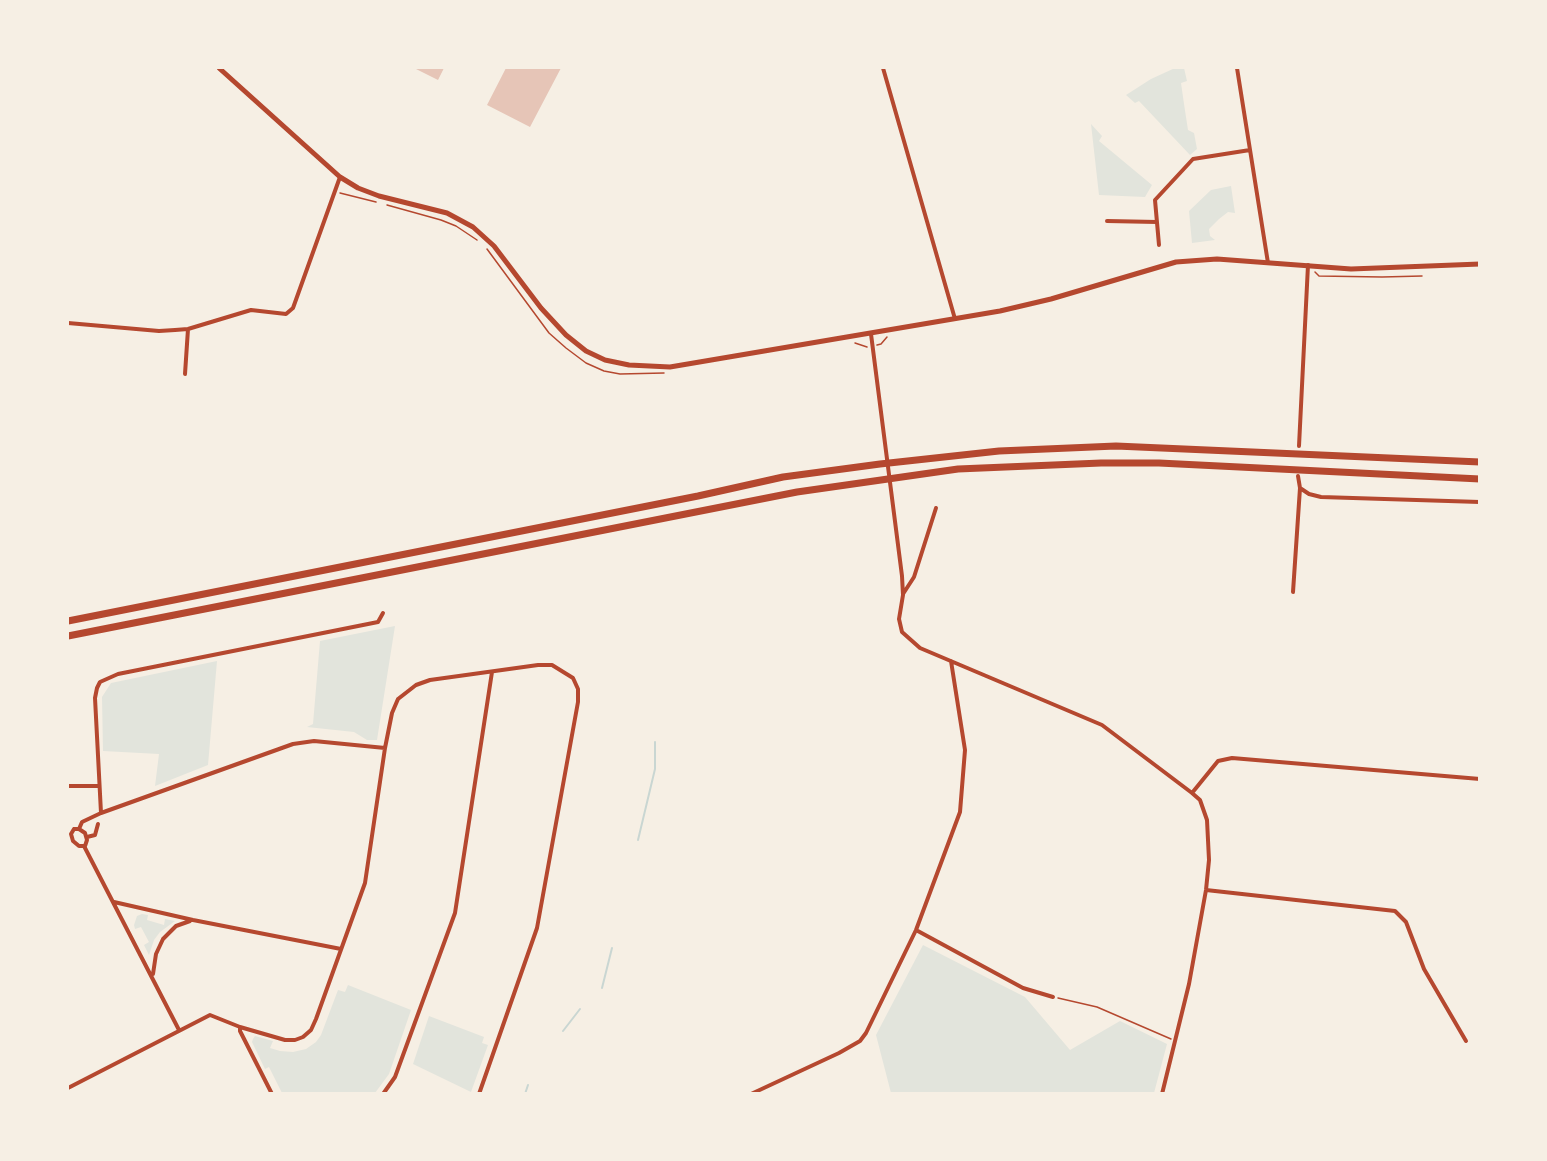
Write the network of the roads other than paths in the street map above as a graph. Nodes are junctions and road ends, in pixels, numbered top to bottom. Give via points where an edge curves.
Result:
1 (219, 68) edge
2 (883, 68) edge
3 (1237, 68) edge
4 (1250, 150) junction
5 (340, 177) junction
6 (1107, 221) dead end
7 (1157, 222) junction
8 (1159, 245) dead end
9 (1268, 263) junction
10 (1479, 264) edge
11 (1308, 266) junction
12 (955, 319) junction
13 (68, 323) edge
14 (188, 329) junction
15 (871, 334) junction
16 (184, 374) dead end
17 (1299, 446) dead end
18 (1479, 462) edge
19 (1298, 476) dead end
20 (1479, 479) edge
21 (1300, 488) junction
22 (1479, 502) edge
23 (936, 508) dead end
24 (1293, 592) dead end
25 (903, 595) junction
26 (383, 613) dead end
27 (68, 621) edge
28 (68, 636) edge
29 (951, 660) junction
30 (492, 672) junction
31 (385, 748) junction
32 (1479, 778) edge
33 (68, 786) edge
34 (99, 786) junction
35 (1192, 793) junction
36 (101, 813) junction
37 (98, 824) dead end
38 (79, 829) junction
39 (87, 837) junction
40 (84, 846) junction
41 (1206, 890) junction
42 (114, 902) junction
43 (194, 921) junction
44 (916, 930) junction
45 (341, 949) junction
46 (153, 977) junction
47 (1053, 998) road end
48 (240, 1027) junction
49 (179, 1030) junction
50 (1466, 1041) dead end
51 (68, 1088) edge
52 (272, 1094) edge
53 (383, 1094) edge
54 (479, 1094) edge
55 (751, 1094) edge
56 (1162, 1094) edge

1 - 5 main road
2 - 12 street
3 - 4 street
4 - 7 street via 1193,159 1155,200
4 - 9 street
5 - 14 street via 293,308 286,314 251,310
5 - 15 main road via 379,196 447,213 473,227 494,246 566,335 605,360 670,367
6 - 7 street
7 - 8 street
9 - 11 main road
9 - 12 main road via 1217,259 1176,262 1051,299
10 - 11 main road via 1351,269
11 - 17 street
12 - 15 main road
13 - 14 street via 159,331
14 - 16 street
15 - 25 street
18 - 27 highway via 1116,446 999,451 904,461 783,477
19 - 21 street
20 - 28 highway via 1101,463 1004,466 905,476 797,492
21 - 22 street via 1322,497
21 - 24 street
23 - 25 street via 914,577
25 - 29 street via 899,619 902,632 920,648
26 - 34 street via 378,622 108,677 100,682 95,698
29 - 35 street via 1102,724
29 - 44 street via 965,750 960,812
30 - 31 street via 430,680 406,692 392,713
30 - 53 street via 455,913 394,1077
30 - 54 street via 552,665 573,678 578,702 537,928
31 - 36 street via 314,741 294,744
31 - 45 street via 365,884
32 - 35 street via 1224,758
33 - 34 street
34 - 36 street
35 - 41 street via 1200,800 1206,820
36 - 38 street via 82,822
37 - 39 street via 95,835
38 - 39 street
38 - 40 street via 74,828 72,838
39 - 40 street
40 - 42 street
41 - 50 street via 1395,911 1406,922 1424,969
41 - 56 street via 1189,984
42 - 43 street
42 - 46 street
43 - 45 street
43 - 46 street via 176,926 163,939 154,961
44 - 47 street via 1023,988
44 - 55 street via 860,1041
45 - 48 street via 316,1019 303,1037 285,1040
46 - 49 street
48 - 49 street via 210,1015
48 - 52 street
49 - 51 street

